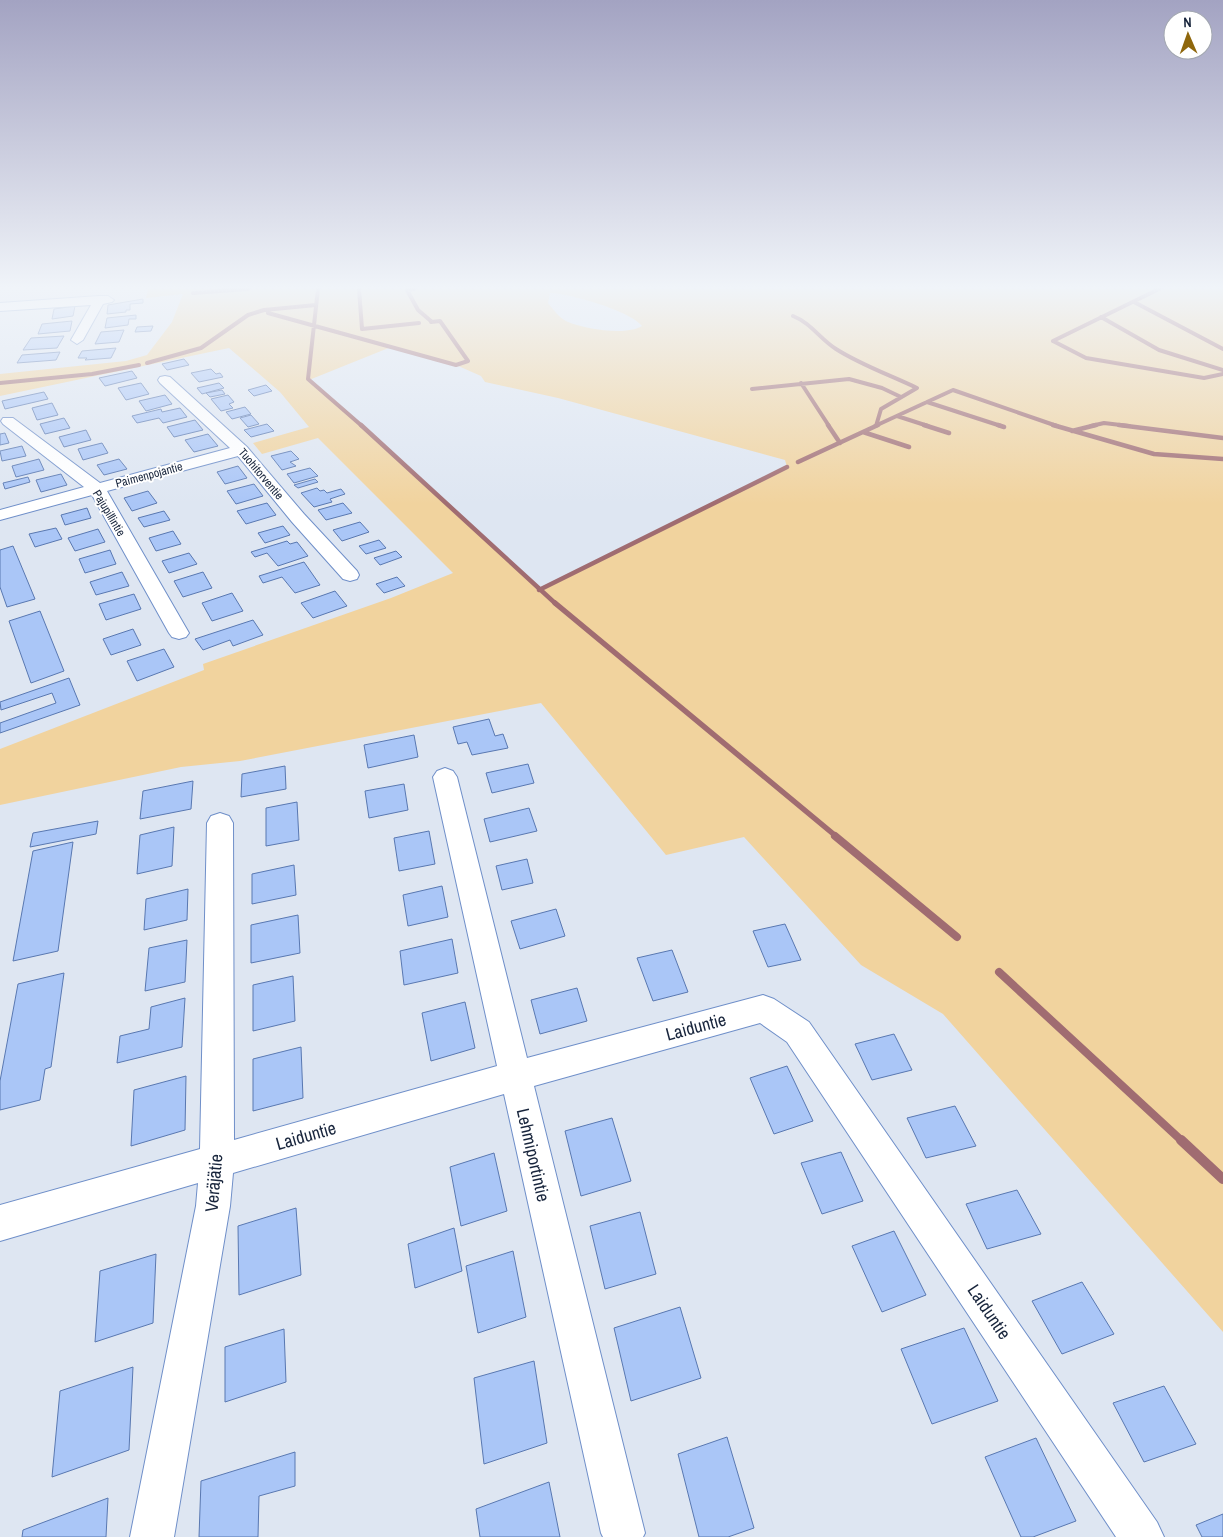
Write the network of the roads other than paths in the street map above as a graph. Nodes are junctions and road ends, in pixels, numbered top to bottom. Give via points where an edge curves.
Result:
1 (165, 380) dead end
2 (8, 421) dead end
3 (241, 450) junction
4 (97, 489) junction
5 (0, 515) edge
6 (350, 575) dead end
7 (179, 633) dead end
8 (445, 777) dead end
9 (220, 823) dead end
10 (515, 1076) junction
11 (217, 1162) junction
12 (0, 1223) edge
13 (622, 1533) dead end
14 (152, 1537) edge
15 (1142, 1537) edge

1 - 3 street, Tuohitorventie
2 - 4 street, Pajupillintie
3 - 4 street, Paimenpojantie
3 - 6 street, Tuohitorventie
4 - 5 street, Paimenpojantie
4 - 7 street, Pajupillintie
8 - 10 street, Lehmiportintie
9 - 11 street, Veräjätie
10 - 11 street, Laiduntie
10 - 13 street, Lehmiportintie
10 - 15 street, Laiduntie via 764,1009 798,1032
11 - 12 street, Laiduntie
11 - 14 street, Veräjätie via 213,1206

